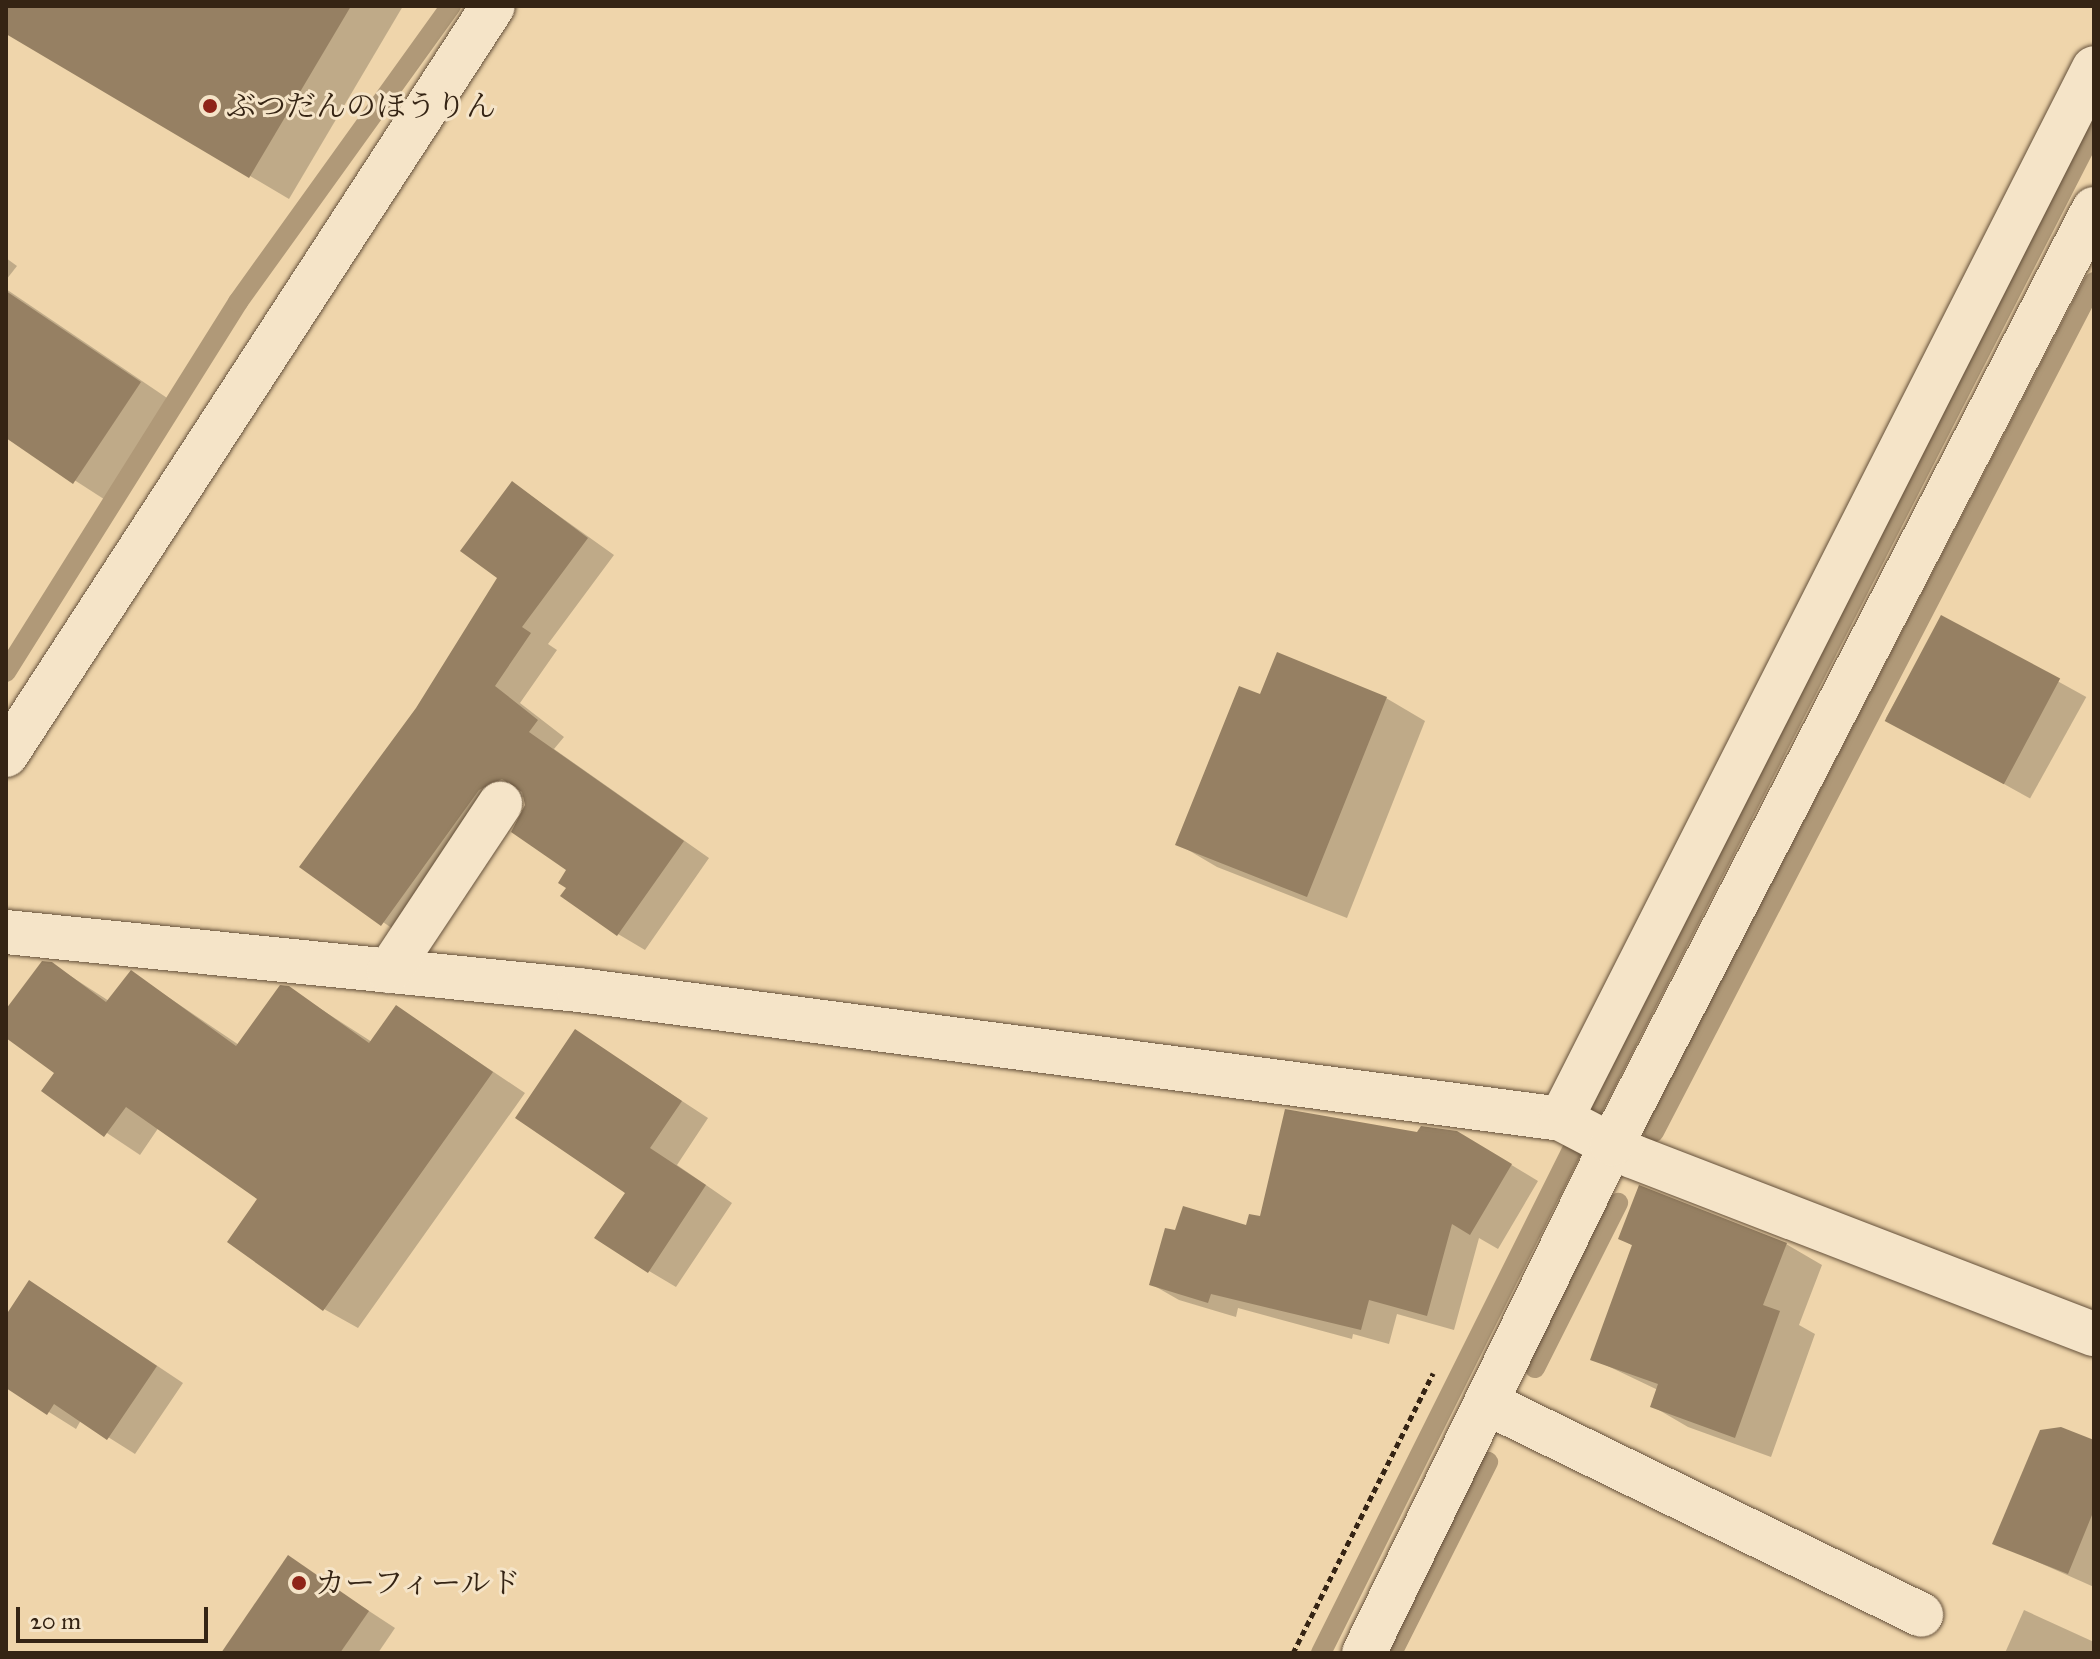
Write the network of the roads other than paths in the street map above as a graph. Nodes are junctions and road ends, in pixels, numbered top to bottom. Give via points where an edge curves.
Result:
1 (493, 6) edge
2 (2094, 68) edge
3 (2094, 209) edge
4 (6, 755) edge
5 (500, 804) dead end
6 (6, 932) edge
7 (389, 971) junction
8 (1584, 1130) junction
9 (2094, 1334) edge
10 (1487, 1403) junction
11 (1921, 1615) dead end
12 (1364, 1653) edge

1 - 4 street
2 - 8 street
3 - 8 street
5 - 7 street
6 - 7 street
7 - 8 street via 579,990
8 - 9 street
8 - 10 street
10 - 11 street
10 - 12 street

